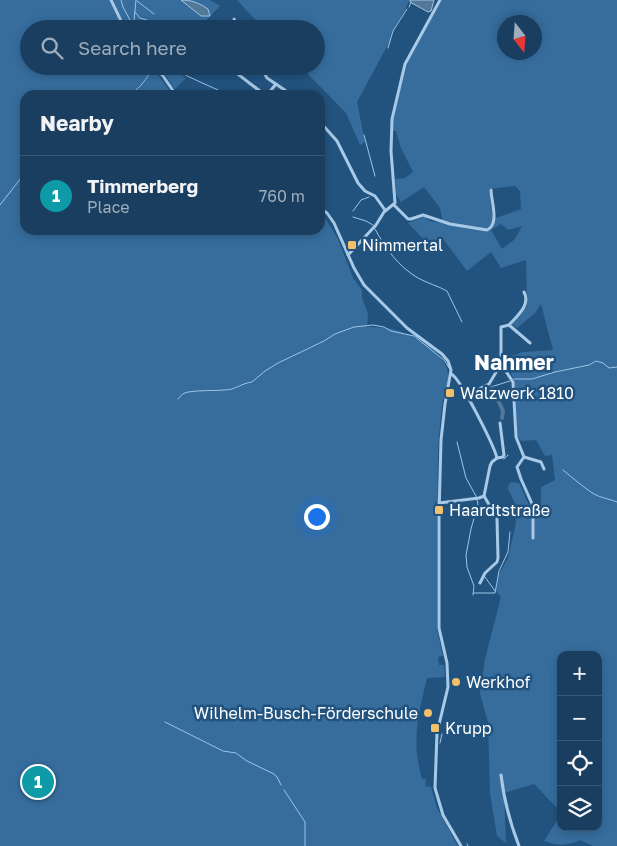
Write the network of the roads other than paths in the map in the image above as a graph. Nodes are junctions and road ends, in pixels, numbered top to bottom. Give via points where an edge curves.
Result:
1 (111, 0) edge
2 (440, 0) edge
3 (121, 20) edge
4 (162, 75) edge
5 (240, 75) edge
6 (265, 75) edge
7 (276, 84) junction
8 (173, 90) edge
9 (259, 90) edge
10 (271, 90) edge
11 (285, 90) edge
12 (325, 128) edge
13 (491, 190) dead end
14 (394, 205) junction
15 (385, 210) junction
16 (325, 212) edge
17 (348, 255) junction
18 (524, 292) dead end
19 (509, 325) junction
20 (530, 343) dead end
21 (501, 364) junction
22 (451, 374) junction
23 (466, 395) junction
24 (500, 423) dead end
25 (524, 457) junction
26 (496, 458) junction
27 (544, 469) dead end
28 (484, 496) junction
29 (439, 502) junction
30 (532, 538) dead end
31 (480, 583) dead end
32 (501, 775) dead end
33 (461, 846) edge
34 (519, 846) edge

1 - 3 street
2 - 14 street via 406,64 392,119
4 - 8 street
5 - 9 street
6 - 7 street
7 - 10 street
7 - 11 street
12 - 15 street via 337,141 358,183
13 - 14 street via 494,223 487,230 450,224 423,215 408,219
14 - 15 street
15 - 17 street via 376,225
16 - 17 street
17 - 22 street via 364,285 407,328 442,354
18 - 19 street via 526,304
19 - 20 street
19 - 21 street via 500,329
21 - 23 street via 489,384
21 - 25 street via 512,382 516,437
22 - 23 street via 456,376
22 - 29 street via 441,440
23 - 26 street
24 - 26 street via 504,455
25 - 27 street via 541,462
25 - 30 street via 517,466 533,506
26 - 28 street via 490,466
28 - 29 street
28 - 31 street via 497,518 498,558
29 - 33 street via 439,628 447,663 448,687 437,733 435,788 441,810
32 - 34 street via 514,837

